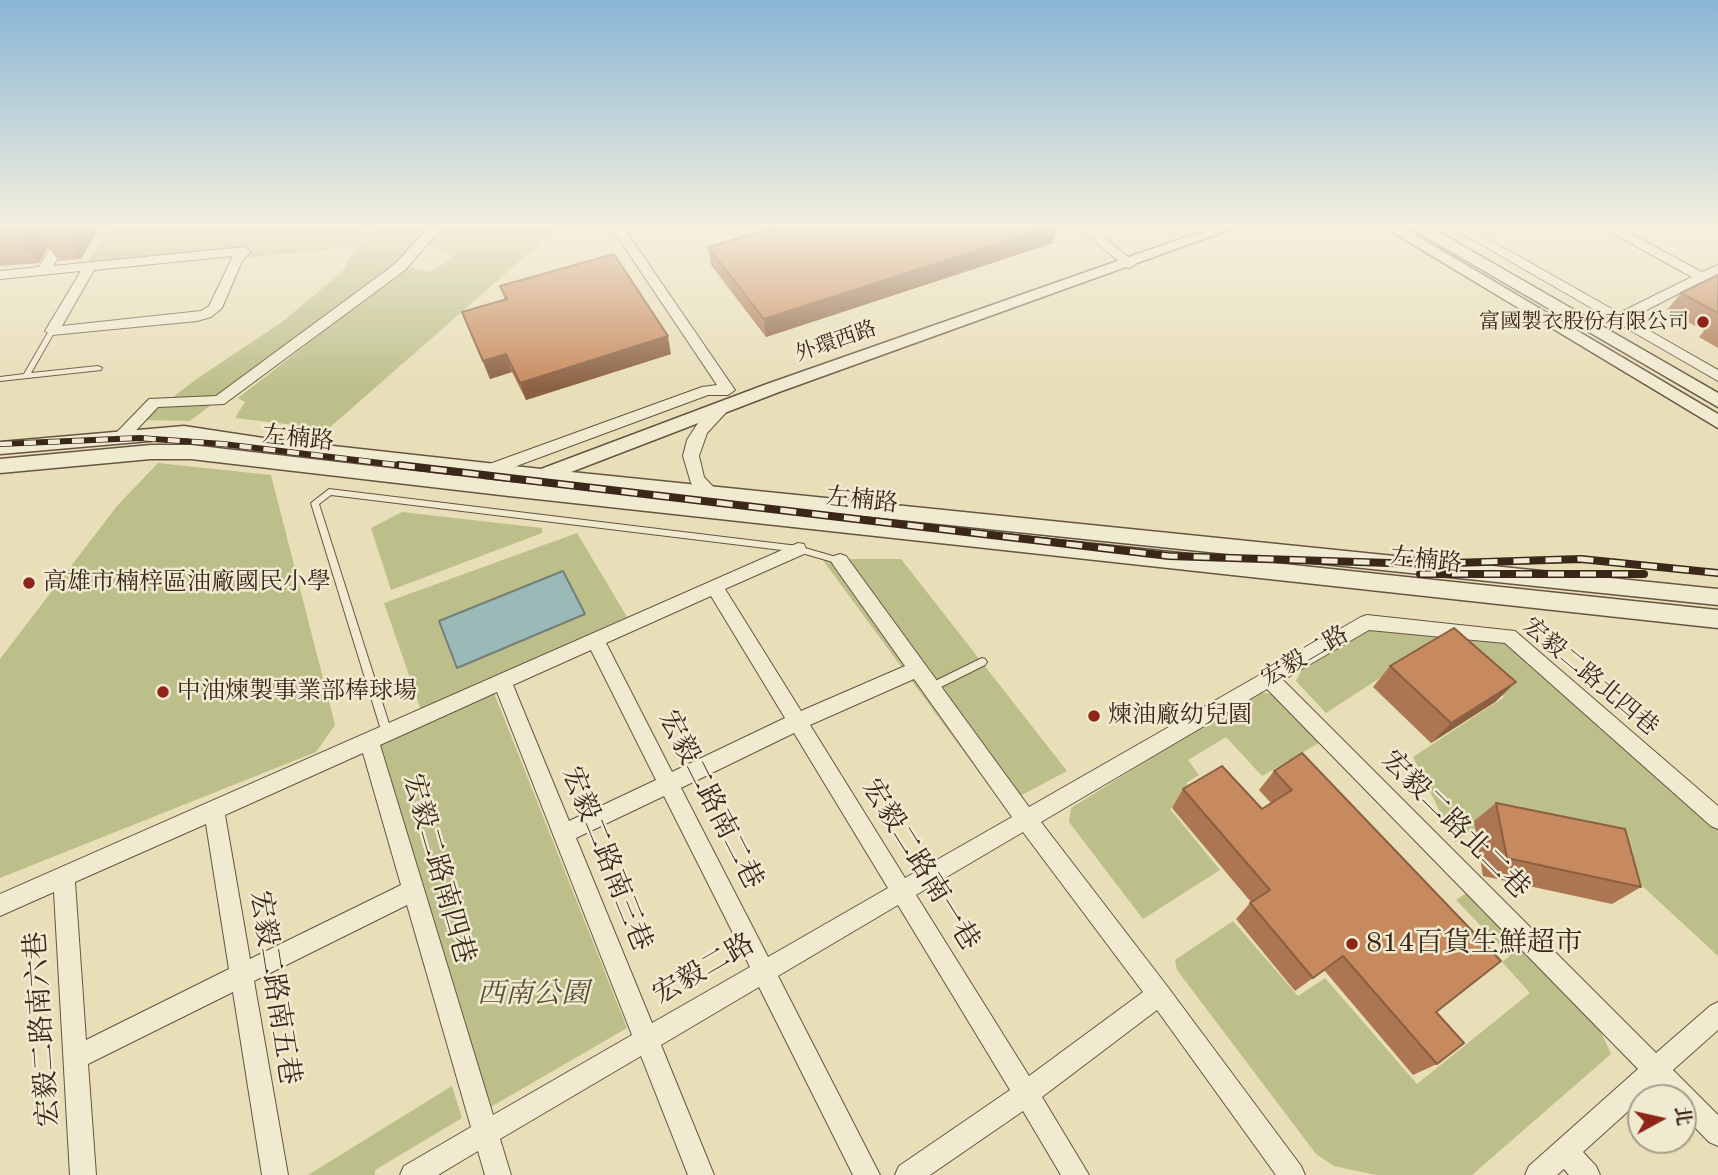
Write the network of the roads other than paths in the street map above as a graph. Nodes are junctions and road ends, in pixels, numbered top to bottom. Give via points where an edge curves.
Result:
1 (82, 279) edge
2 (228, 279) edge
3 (384, 279) edge
4 (650, 279) edge
5 (1071, 279) edge
6 (1478, 279) edge
7 (1509, 279) edge
8 (1547, 279) edge
9 (1698, 279) edge
10 (1618, 319) junction
11 (52, 331) junction
12 (98, 368) dead end
13 (26, 376) junction
14 (1718, 376) edge
15 (0, 379) edge
16 (727, 398) junction
17 (1718, 401) edge
18 (1718, 422) edge
19 (122, 436) junction
20 (0, 448) edge
21 (0, 466) edge
22 (543, 475) junction
23 (484, 478) junction
24 (512, 481) junction
25 (710, 492) junction
26 (798, 549) junction
27 (840, 561) joint
28 (714, 586) junction
29 (1718, 597) edge
30 (1718, 619) edge
31 (1367, 622) joint
32 (595, 640) junction
33 (982, 662) dead end
34 (917, 669) junction
35 (1269, 679) junction
36 (502, 681) junction
37 (932, 687) junction
38 (797, 722) junction
39 (378, 737) junction
40 (668, 784) junction
41 (214, 811) junction
42 (1718, 819) edge
43 (1027, 821) junction
44 (564, 834) junction
45 (64, 878) junction
46 (413, 890) junction
47 (902, 891) junction
48 (0, 905) edge
49 (764, 971) junction
50 (242, 975) junction
51 (1160, 994) junction
52 (1718, 1014) edge
53 (647, 1040) junction
54 (75, 1058) junction
55 (1656, 1070) junction
56 (1026, 1094) junction
57 (485, 1133) junction
58 (1718, 1133) edge
59 (1566, 1152) junction
60 (83, 1175) edge
61 (275, 1175) edge
62 (413, 1175) edge
63 (498, 1175) edge
64 (701, 1175) edge
65 (867, 1175) edge
66 (908, 1175) edge
67 (1076, 1175) edge
68 (1292, 1175) edge
69 (1538, 1175) edge
70 (1587, 1175) edge

1 - 11 street
2 - 11 street via 215,308 198,317
3 - 19 street via 219,401 154,402
4 - 16 street
5 - 16 street, 外環西路
6 - 18 street
7 - 17 street
8 - 10 street
9 - 10 street
10 - 14 street
11 - 13 lane
12 - 13 lane
13 - 15 lane
16 - 22 street, 外環西路
16 - 23 street, 外環西路 via 707,390
16 - 24 street, 外環西路
16 - 25 street, 外環西路 via 701,430 691,456 697,479
19 - 20 street, 左楠路
19 - 23 street, 左楠路 via 184,432
21 - 23 street, 左楠路 via 172,451 454,483
22 - 24 street, 左楠路
22 - 25 street, 左楠路
23 - 24 street, 左楠路
24 - 30 street, 左楠路
25 - 29 street, 左楠路
26 - 27 lane
26 - 28 street
26 - 39 lane via 329,492 315,503
27 - 34 street
28 - 32 street
28 - 38 street, 宏毅二路南一巷
31 - 35 street, 宏毅二路
31 - 42 street, 宏毅二路北四巷 via 1509,636
32 - 36 street
32 - 40 street, 宏毅二路南二巷
33 - 37 lane
34 - 37 street
34 - 38 street
35 - 43 street, 宏毅二路
35 - 55 street, 宏毅二路北二巷
36 - 39 street
36 - 44 street, 宏毅二路南三巷
37 - 43 street
38 - 40 street
38 - 47 street, 宏毅二路南一巷
39 - 41 street
39 - 46 street, 宏毅二路南四巷
40 - 44 street
40 - 49 street, 宏毅二路南二巷
41 - 45 street
41 - 50 street, 宏毅二路南五巷
43 - 47 street, 宏毅二路
43 - 51 street
44 - 53 street, 宏毅二路南三巷
45 - 48 street
45 - 54 street, 宏毅二路南六巷
46 - 50 street
46 - 57 street, 宏毅二路南四巷
47 - 49 street, 宏毅二路
47 - 56 street, 宏毅二路南一巷
49 - 53 street, 宏毅二路
49 - 65 street, 宏毅二路南二巷
50 - 54 street
50 - 61 street, 宏毅二路南五巷
51 - 56 street
51 - 68 street
52 - 55 street
53 - 57 street, 宏毅二路
53 - 64 street, 宏毅二路南三巷
54 - 60 street, 宏毅二路南六巷
55 - 58 street, 宏毅二路北二巷
55 - 59 street
56 - 66 street
56 - 67 street, 宏毅二路南一巷
57 - 62 street, 宏毅二路
57 - 63 street, 宏毅二路南四巷
59 - 69 street
59 - 70 street

